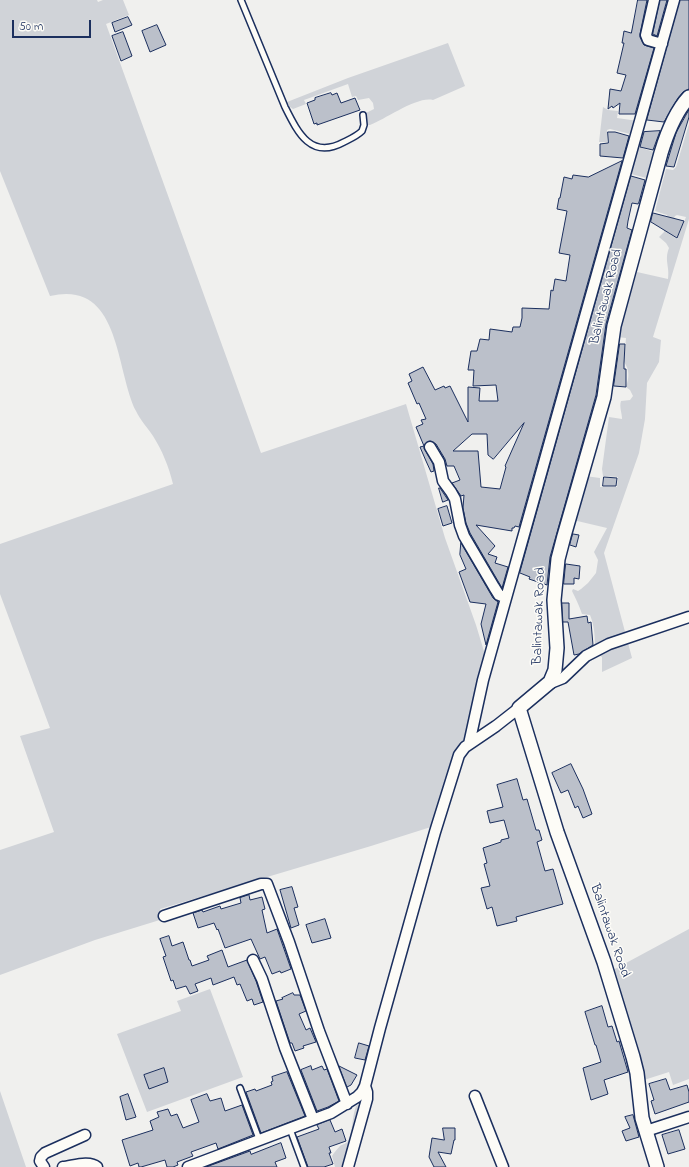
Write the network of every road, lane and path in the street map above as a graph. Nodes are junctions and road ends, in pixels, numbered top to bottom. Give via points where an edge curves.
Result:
1 (241, 0) edge
2 (654, 0) edge
3 (674, 0) edge
4 (662, 44) junction
5 (689, 97) edge
6 (363, 115) dead end
7 (430, 447) dead end
8 (506, 598) junction
9 (689, 617) edge
10 (548, 684) junction
11 (519, 708) junction
12 (469, 744) junction
13 (164, 916) dead end
14 (253, 960) dead end
15 (365, 1086) junction
16 (240, 1088) dead end
17 (475, 1096) dead end
18 (347, 1104) junction
19 (689, 1116) edge
20 (313, 1119) junction
21 (290, 1128) junction
22 (646, 1131) junction
23 (85, 1135) dead end
24 (259, 1139) junction
25 (44, 1167) edge
26 (63, 1167) edge
27 (97, 1167) edge
28 (188, 1167) edge
29 (304, 1167) edge
30 (348, 1167) edge
31 (503, 1167) edge
32 (657, 1167) edge

1 - 6 lane via 285,107 306,140 318,148 335,147 362,131
2 - 4 street via 646,35 648,40
3 - 4 street
4 - 8 street
5 - 10 street, Balintawak Road via 678,112 662,153 614,326 604,397 562,542 554,600 557,660 554,674
7 - 8 street via 439,462 443,481 455,499 464,536 500,596
8 - 12 street via 483,680
9 - 10 street via 609,644 586,656 563,678
10 - 11 street, Balintawak Road
11 - 12 street
11 - 22 street, Balintawak Road via 557,832 604,962 633,1057
12 - 15 street via 460,753 454,771
13 - 18 street via 267,884
14 - 20 street
15 - 18 street via 359,1095
15 - 30 street via 367,1099
16 - 24 lane
17 - 31 street
18 - 20 street
19 - 22 street
20 - 21 street
21 - 24 street
21 - 29 lane
22 - 32 street, Balintawak Road
23 - 25 street via 45,1153 40,1161
24 - 28 street
26 - 27 street via 89,1163

